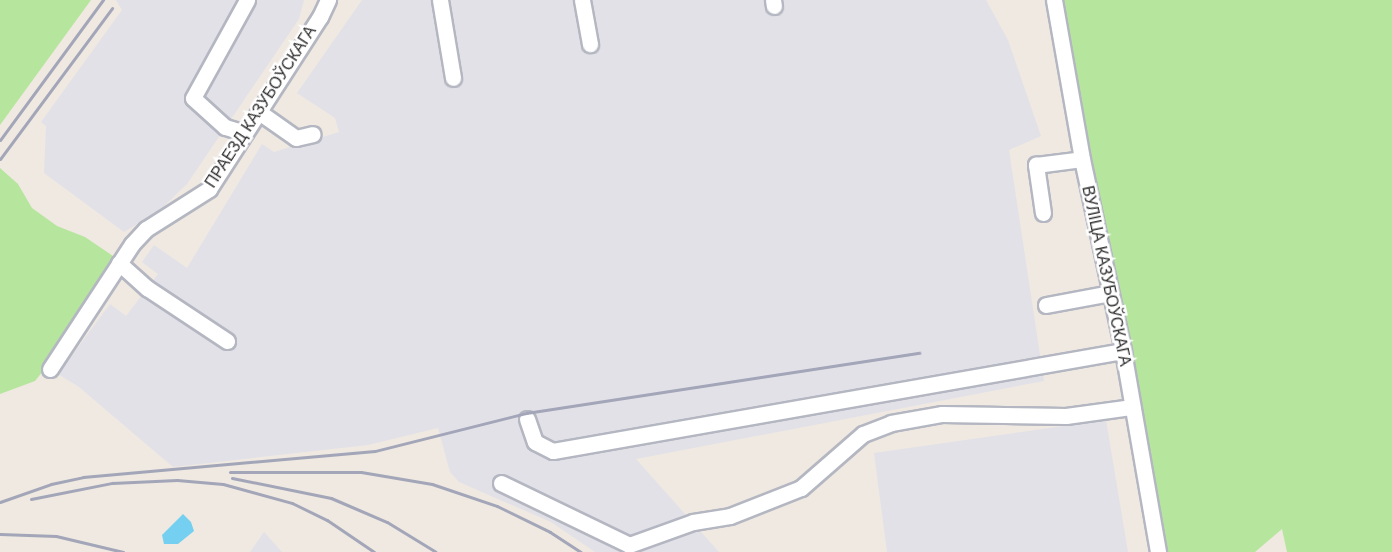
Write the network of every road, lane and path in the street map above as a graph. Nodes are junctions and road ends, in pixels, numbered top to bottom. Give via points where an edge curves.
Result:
1 (247, 0) edge
2 (327, 0) edge
3 (440, 0) edge
4 (582, 0) edge
5 (1054, 0) edge
6 (590, 44) dead end
7 (453, 78) dead end
8 (259, 112) junction
9 (245, 133) junction
10 (313, 134) dead end
11 (1082, 159) junction
12 (1043, 213) dead end
13 (119, 263) junction
14 (1110, 293) junction
15 (1046, 304) dead end
16 (227, 342) dead end
17 (1124, 351) junction
18 (50, 369) dead end
19 (1132, 406) junction
20 (527, 418) dead end
21 (501, 483) dead end
22 (1158, 552) edge

1 - 9 street via 194,98 225,127
2 - 8 street, ПРАЕЗД КАЗУБОЎСКАГА
3 - 7 street
4 - 6 street
5 - 11 street, ВУЛІЦА КАЗУБОЎСКАГА
8 - 9 street, ПРАЕЗД КАЗУБОЎСКАГА
8 - 10 street via 296,138
9 - 13 street, ПРАЕЗД КАЗУБОЎСКАГА via 209,189 146,229
11 - 12 street via 1036,165
11 - 14 street, ВУЛІЦА КАЗУБОЎСКАГА
13 - 16 street via 147,288
13 - 18 street, ПРАЕЗД КАЗУБОЎСКАГА
14 - 15 street
14 - 17 street, ВУЛІЦА КАЗУБОЎСКАГА
17 - 19 street, ВУЛІЦА КАЗУБОЎСКАГА
17 - 20 street via 553,451 535,442
19 - 21 street via 1066,416 942,414 891,423 863,434 801,488 730,516 693,522 629,545
19 - 22 street, ВУЛІЦА КАЗУБОЎСКАГА

